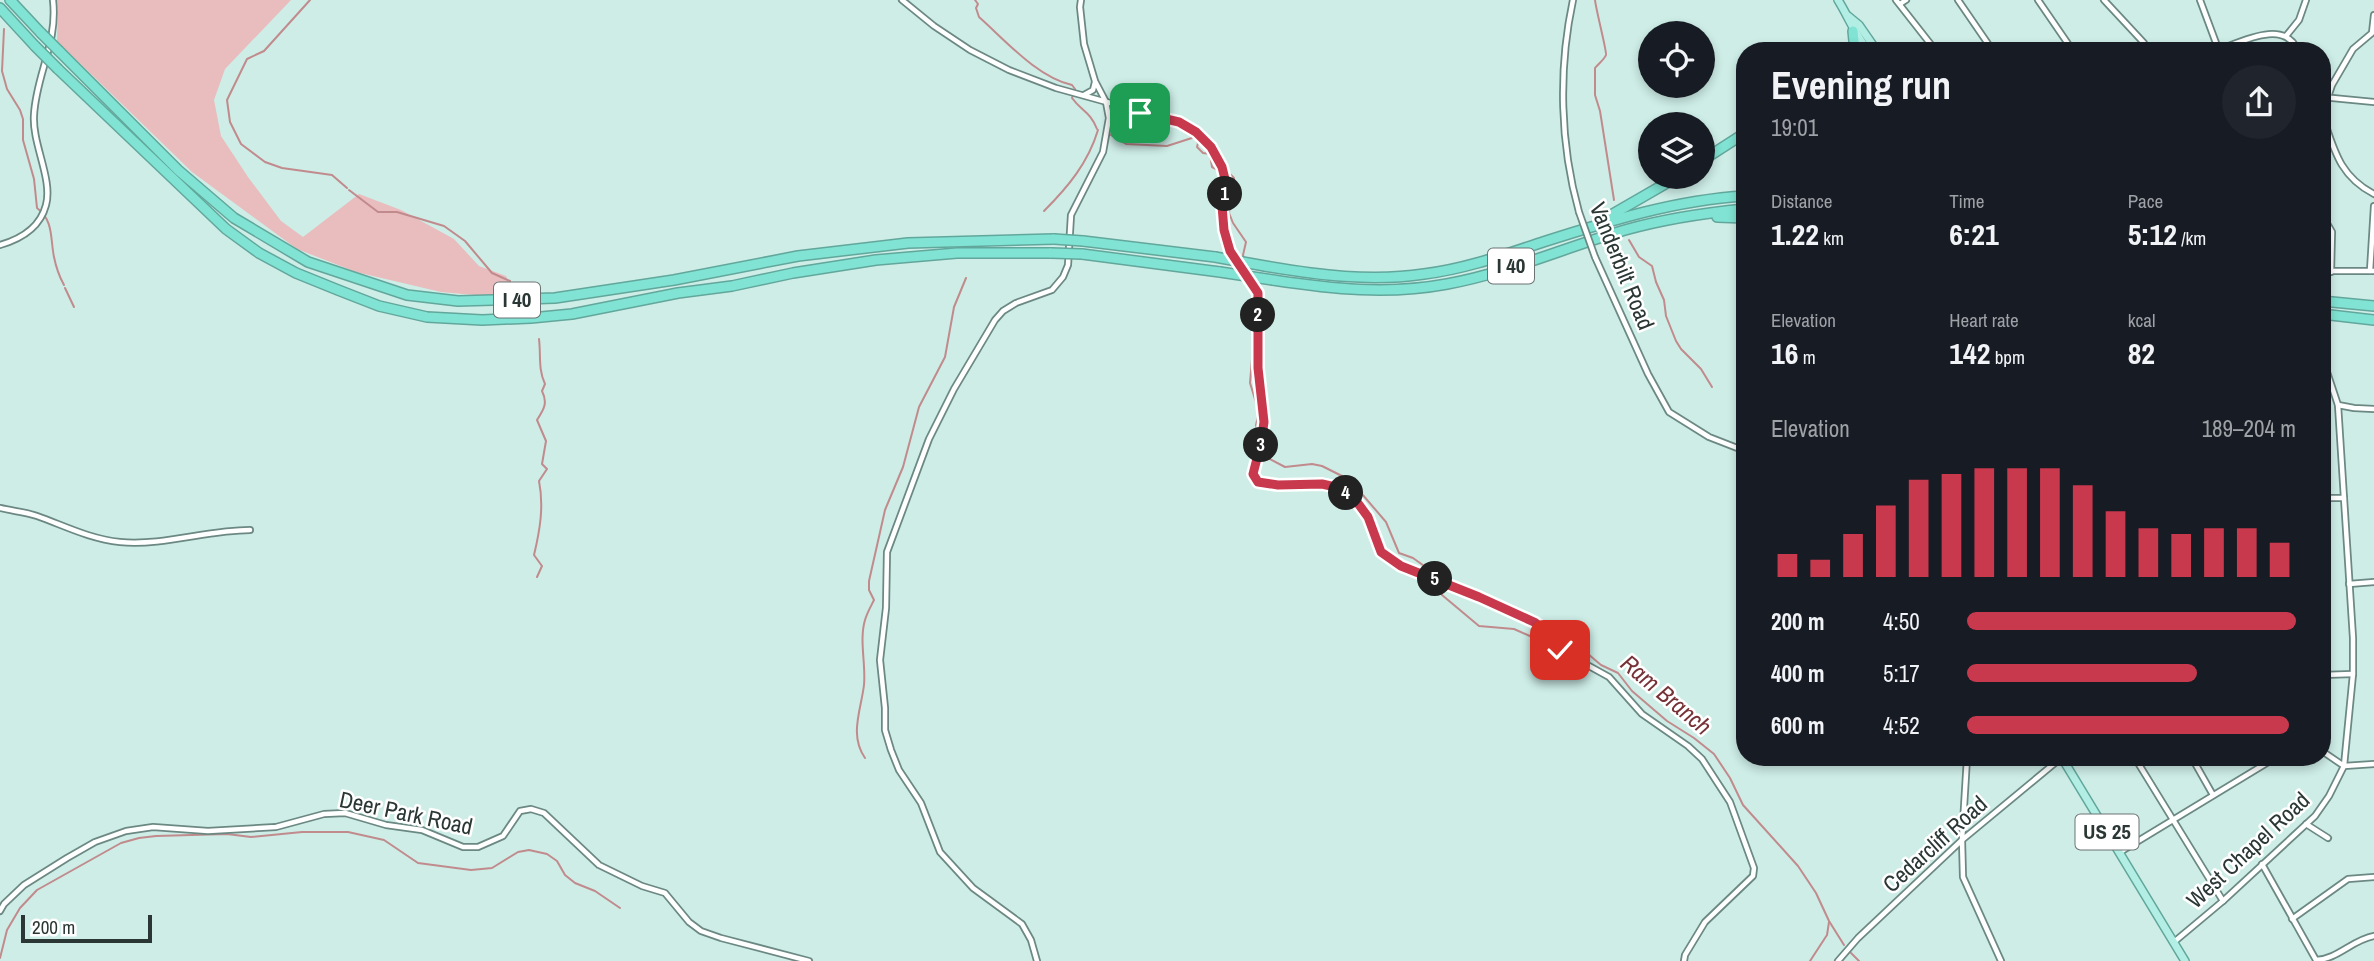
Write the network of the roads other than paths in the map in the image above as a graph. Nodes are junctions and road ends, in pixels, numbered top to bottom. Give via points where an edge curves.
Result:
1 (10, 0) edge
2 (53, 0) edge
3 (902, 0) edge
4 (1081, 0) edge
5 (1573, 0) edge
6 (1838, 0) edge
7 (1906, 0) edge
8 (1958, 0) edge
9 (2038, 0) edge
10 (2104, 0) edge
11 (2200, 0) edge
12 (2306, 0) edge
13 (1898, 2) edge
14 (0, 8) edge
15 (1847, 15) junction
16 (2374, 15) edge
17 (1853, 31) junction
18 (2286, 36) junction
19 (1854, 42) edge
20 (1861, 42) edge
21 (1871, 42) edge
22 (1929, 42) edge
23 (1986, 42) edge
24 (2067, 42) edge
25 (2143, 42) edge
26 (2215, 42) edge
27 (2242, 42) edge
28 (2293, 42) edge
29 (1095, 81) junction
30 (2331, 87) edge
31 (1084, 95) junction
32 (2331, 98) edge
33 (1106, 102) junction
34 (2374, 102) edge
35 (1736, 139) edge
36 (2331, 140) edge
37 (1715, 152) edge
38 (1658, 189) edge
39 (2374, 194) edge
40 (1736, 197) edge
41 (2374, 206) edge
42 (1736, 210) edge
43 (1695, 215) junction
44 (1736, 217) edge
45 (1588, 228) junction
46 (2331, 230) edge
47 (0, 245) edge
48 (2372, 271) edge
49 (2331, 272) joint
50 (2331, 301) edge
51 (2374, 306) edge
52 (2331, 315) edge
53 (2374, 320) edge
54 (2331, 382) edge
55 (2339, 405) junction
56 (2374, 409) edge
57 (1736, 448) edge
58 (2331, 498) edge
59 (2344, 498) junction
60 (0, 508) edge
61 (250, 530) dead end
62 (2374, 582) edge
63 (2349, 584) junction
64 (2331, 674) edge
65 (2353, 674) junction
66 (2331, 757) edge
67 (2374, 764) edge
68 (1967, 766) edge
69 (2052, 766) edge
70 (2067, 766) edge
71 (2140, 766) edge
72 (2197, 766) edge
73 (2262, 766) edge
74 (2344, 766) junction
75 (2213, 795) junction
76 (2172, 820) junction
77 (2306, 824) junction
78 (2328, 838) dead end
79 (1962, 840) junction
80 (2120, 852) junction
81 (2262, 864) junction
82 (2374, 877) edge
83 (2223, 901) junction
84 (0, 911) edge
85 (2292, 919) junction
86 (2374, 936) edge
87 (2174, 942) junction
88 (2317, 960) edge
89 (809, 961) edge
90 (1037, 961) edge
91 (1684, 961) edge
92 (1838, 961) edge
93 (2001, 961) edge
94 (2185, 961) edge

1 - 45 highway, I 40, bridge via 178,170 234,218 307,262 407,295 458,301 555,298 798,256 908,243 1055,239 1355,278 1426,274
2 - 47 street via 54,34 34,116 46,186 45,208 31,231
3 - 31 street via 970,50 1009,70
4 - 29 street
5 - 57 street, Vanderbilt Road, bridge via 1564,132 1579,212 1595,257 1669,412
6 - 15 main road
7 - 13 street
8 - 23 street
9 - 24 street
10 - 25 street
11 - 26 street
12 - 18 street via 2299,20
13 - 22 street
14 - 43 highway, I 40, bridge via 226,229 259,253 379,306 427,317 482,320 572,314 793,272 957,253 1082,254 1355,291 1402,290 1482,275 1626,230
15 - 17 main road
15 - 21 main road
16 - 30 street via 2372,33 2358,44
17 - 19 highway
17 - 20 main road
18 - 27 street via 2265,34
18 - 28 street
29 - 31 street via 1093,90
29 - 33 street
31 - 33 street
32 - 34 street
33 - 90 street via 1109,118 1103,152 1071,215 1068,265 1063,276 1052,290 1003,311 987,331 929,439 887,552 880,660 885,730 891,750 940,852 973,888 1022,924
33 - 91 street via 1179,122 1211,147 1222,167 1227,187 1222,206 1224,230 1230,251 1258,293 1264,422 1253,474 1258,482 1340,488 1368,517 1381,552 1401,566 1534,622 1560,650 1609,677 1642,714 1702,759 1730,802 1754,868 1753,876 1705,922
35 - 37 highway
36 - 39 street via 2347,175
38 - 45 highway
40 - 45 highway, I 40 via 1670,206
41 - 48 street
42 - 43 highway, I 40
43 - 44 highway
46 - 49 street
48 - 49 street
50 - 51 highway
52 - 53 highway
54 - 55 street
55 - 56 street
55 - 59 street
58 - 59 street
59 - 63 street
60 - 61 street via 122,542
62 - 63 street
63 - 65 street
64 - 65 street
65 - 74 street
66 - 74 street
67 - 74 street
68 - 79 street
69 - 79 street, Cedarcliff Road
70 - 80 main road, US 25
71 - 76 street
72 - 75 street
73 - 75 street
74 - 77 street, West Chapel Road via 2329,796
75 - 76 street
76 - 80 street
76 - 83 street
77 - 78 street
77 - 81 street, West Chapel Road
79 - 92 street, Cedarcliff Road
79 - 93 street via 1963,877
80 - 87 main road, US 25
81 - 83 street, West Chapel Road
81 - 85 street
82 - 85 street via 2348,879
83 - 87 street, West Chapel Road
84 - 89 street, Deer Park Road via 24,885 95,842 127,831 276,827 345,813 422,830 463,847 478,847 503,835 520,811 531,808 549,818 599,865 665,892 701,931
85 - 88 street
86 - 88 street
87 - 94 main road, US 25

